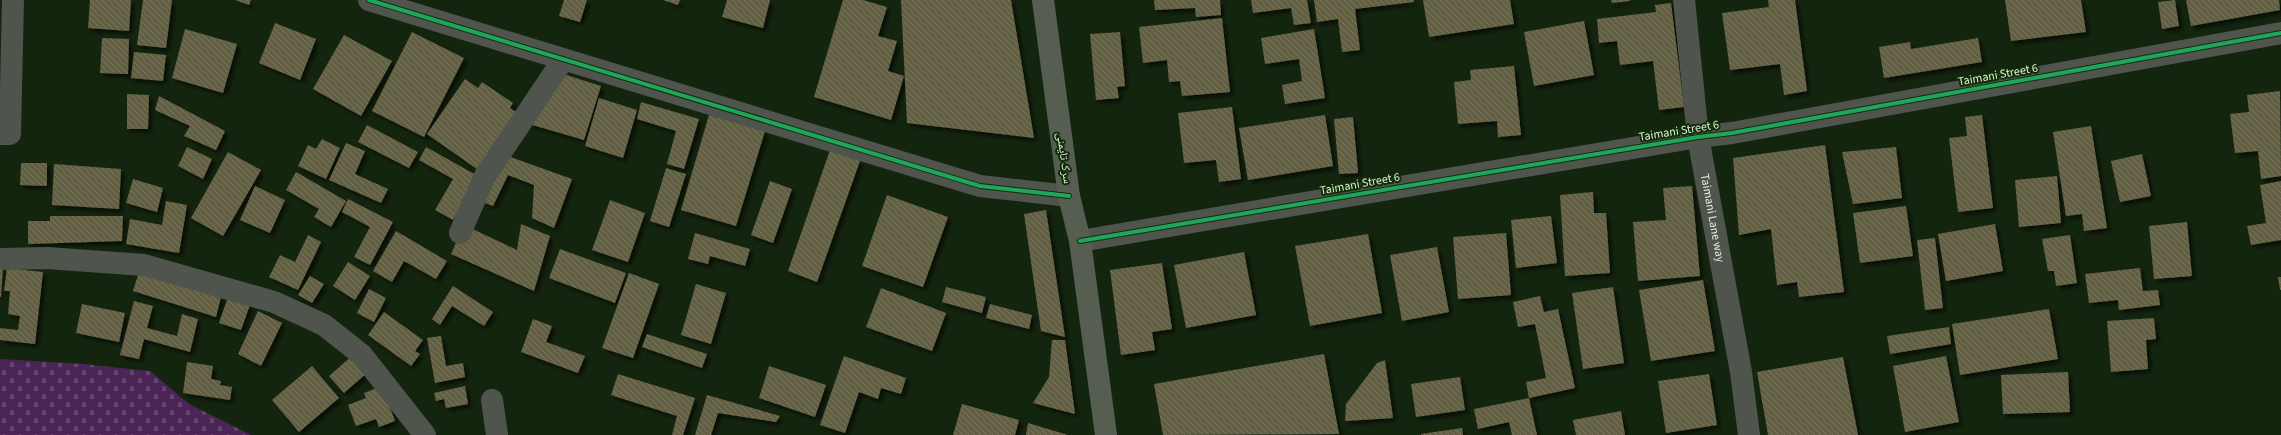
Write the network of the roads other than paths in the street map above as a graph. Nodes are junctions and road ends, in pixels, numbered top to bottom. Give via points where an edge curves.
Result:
1 (13, 0) edge
2 (369, 0) edge
3 (1043, 0) edge
4 (1684, 0) edge
5 (2281, 34) edge
6 (563, 60) junction
7 (0, 134) edge
8 (1698, 137) junction
9 (1069, 196) junction
10 (460, 233) dead end
11 (1080, 241) junction
12 (0, 259) edge
13 (492, 400) dead end
14 (425, 435) edge
15 (497, 435) edge
16 (1106, 435) edge
17 (1749, 435) edge

1 - 7 street via 10,134
2 - 6 street
3 - 9 main road, سرک تایمنی
4 - 8 street, Taimani Lane way
5 - 8 street, Taimani Street 6 via 1740,132
6 - 9 street via 980,186
6 - 10 street via 485,176
8 - 11 street, Taimani Street 6
8 - 17 street, Taimani Lane way via 1741,372
9 - 11 main road, سرک تایمنی
11 - 16 main road, سرک تایمنی
12 - 14 street via 47,258 144,265 274,302 324,325 362,355
13 - 15 street

